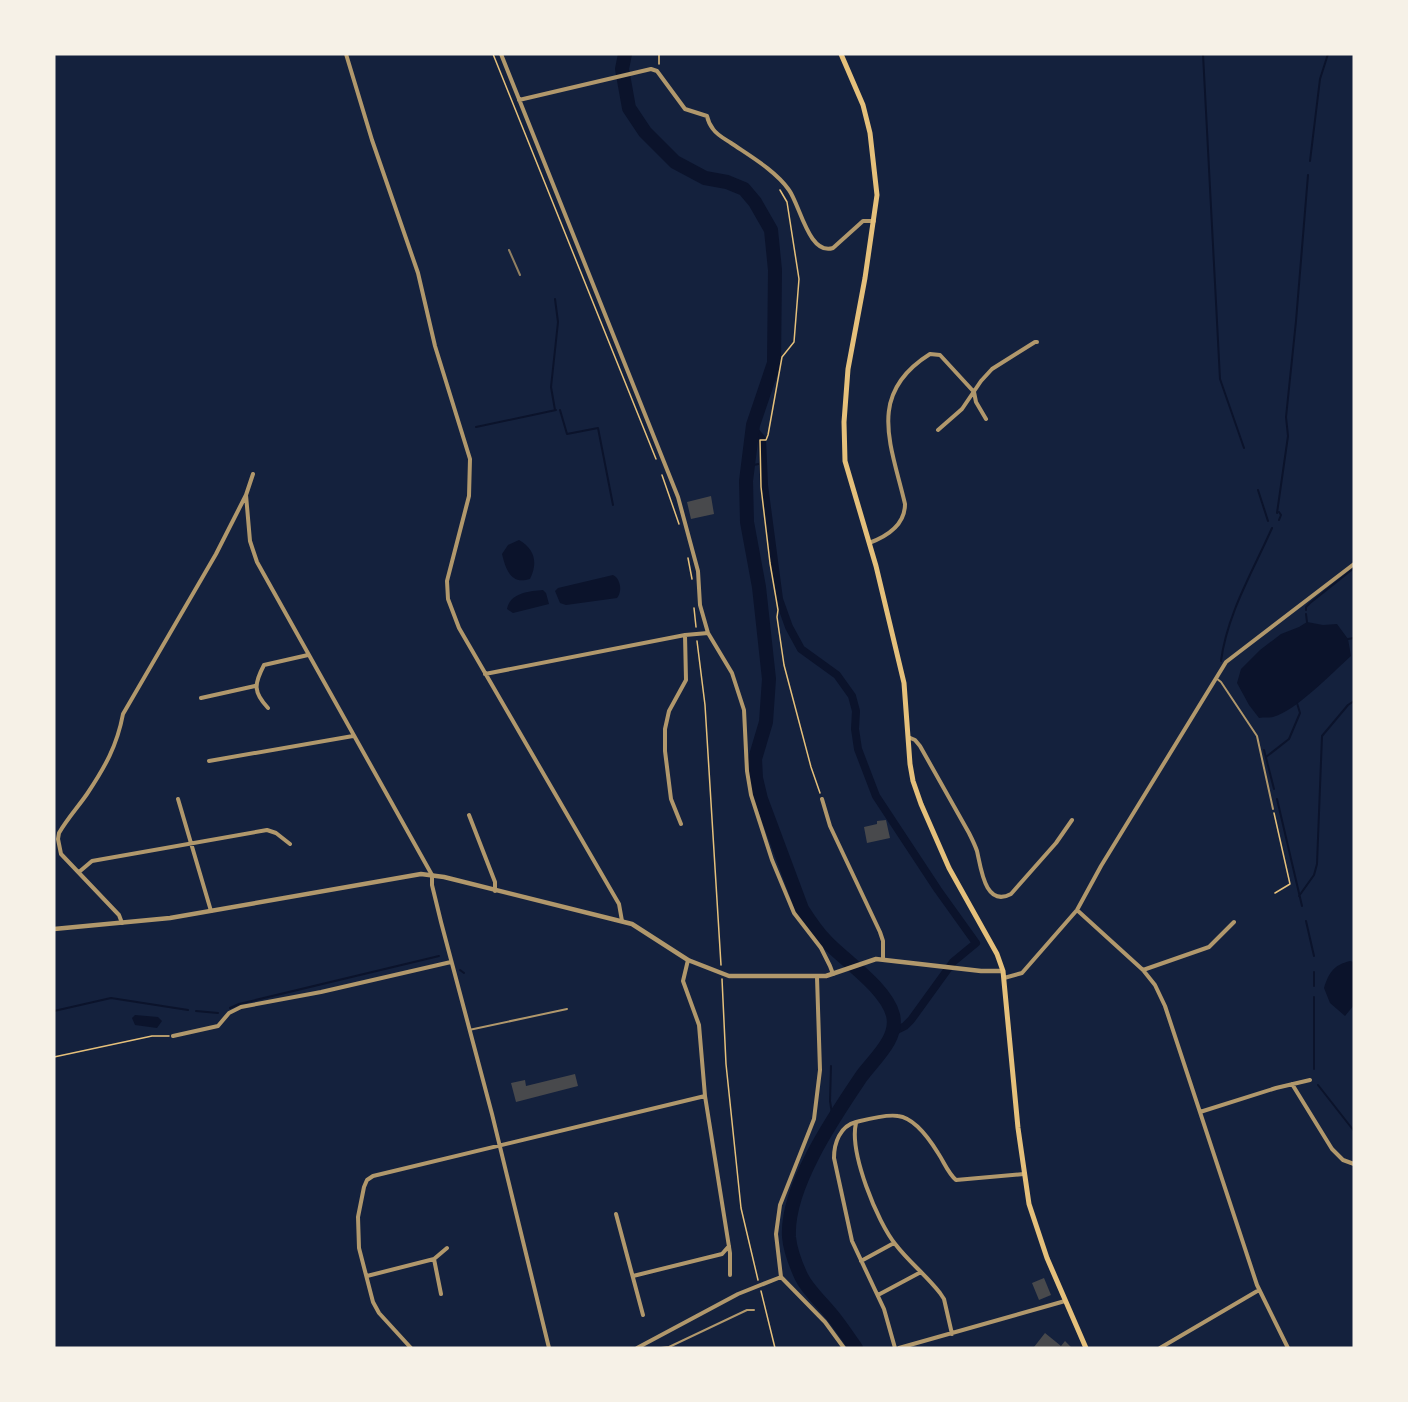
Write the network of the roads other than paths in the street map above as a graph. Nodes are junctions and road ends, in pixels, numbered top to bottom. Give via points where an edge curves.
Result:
1 (346, 54) edge
2 (501, 54) edge
3 (841, 54) edge
4 (519, 99) junction
5 (874, 221) junction
6 (1037, 342) dead end
7 (974, 392) junction
8 (986, 419) dead end
9 (938, 430) dead end
10 (252, 474) dead end
11 (246, 495) junction
12 (869, 543) junction
13 (1354, 564) edge
14 (708, 633) junction
15 (685, 635) junction
16 (308, 655) junction
17 (485, 674) junction
18 (1216, 678) junction
19 (255, 686) junction
20 (201, 698) dead end
21 (268, 708) dead end
22 (353, 736) junction
23 (908, 737) junction
24 (209, 761) dead end
25 (178, 799) dead end
26 (822, 800) road end
27 (1273, 809) road end
28 (470, 815) dead end
29 (1072, 820) dead end
30 (681, 824) dead end
31 (192, 844) junction
32 (290, 844) dead end
33 (79, 872) junction
34 (432, 875) junction
35 (495, 891) junction
36 (1077, 910) junction
37 (211, 911) junction
38 (622, 921) junction
39 (1234, 922) dead end
40 (123, 923) junction
41 (54, 929) edge
42 (883, 959) junction
43 (688, 960) junction
44 (451, 962) junction
45 (1143, 970) junction
46 (1003, 971) junction
47 (833, 974) junction
48 (817, 977) junction
49 (1004, 978) junction
50 (567, 1009) dead end
51 (469, 1030) junction
52 (173, 1036) road end
53 (1310, 1080) dead end
54 (1292, 1084) junction
55 (705, 1096) junction
56 (1200, 1112) junction
57 (856, 1122) junction
58 (500, 1146) junction
59 (1354, 1164) edge
60 (1024, 1174) junction
61 (616, 1214) dead end
62 (894, 1243) junction
63 (729, 1245) junction
64 (447, 1248) dead end
65 (434, 1259) junction
66 (861, 1261) junction
67 (921, 1272) junction
68 (730, 1275) dead end
69 (367, 1276) junction
70 (633, 1276) junction
71 (781, 1276) junction
72 (1259, 1290) junction
73 (441, 1294) dead end
74 (878, 1295) junction
75 (1065, 1301) junction
76 (753, 1310) dead end
77 (643, 1315) dead end
78 (952, 1334) junction
79 (645, 1345) junction
80 (909, 1347) edge
81 (411, 1348) edge
82 (549, 1348) edge
83 (637, 1348) edge
84 (650, 1348) edge
85 (661, 1348) edge
86 (844, 1348) edge
87 (897, 1348) edge
88 (1086, 1348) edge
89 (1160, 1348) edge
90 (1288, 1348) edge

1 - 17 street via 418,273 435,346 470,459 469,496 447,590 459,628
2 - 4 street
3 - 5 main road via 863,105 870,133 876,184
4 - 5 street via 651,69 657,71 685,109 706,116 713,131 786,186 820,248 833,248 863,220
4 - 14 street via 678,497 698,571 700,605
5 - 12 main road via 848,369 844,422 848,477
6 - 7 street via 1000,363
7 - 8 street
7 - 9 street
7 - 12 street via 945,359 934,353 898,383 890,402 888,430 905,513 888,533
10 - 11 street
11 - 16 street via 252,552
11 - 33 street via 123,714 108,759 59,832 61,854
12 - 23 main road via 904,683
13 - 18 street via 1226,662
14 - 15 street
14 - 47 street via 739,690 751,795 772,861 794,913 820,948
15 - 17 street
15 - 30 street via 686,680 669,711 665,729 671,799
16 - 19 street via 264,665
16 - 22 street
17 - 38 street via 619,904
18 - 27 lane via 1254,730
18 - 36 street
19 - 20 street
19 - 21 street
22 - 24 street
22 - 34 street
23 - 29 street via 920,746 969,833 992,895 1004,898 1011,894
23 - 46 main road via 911,773 921,804 945,860
25 - 31 street
26 - 42 street via 830,826 880,932
28 - 35 street
31 - 32 street via 267,830
31 - 33 street via 92,861
31 - 37 street
33 - 40 street
34 - 35 street
34 - 37 street
34 - 44 street
35 - 38 street
36 - 45 street
36 - 49 street via 1022,973
37 - 40 street
38 - 43 street
39 - 45 street via 1209,947
40 - 41 street
42 - 46 street
42 - 47 street
43 - 48 street via 722,974
43 - 55 street via 682,981 699,1025
44 - 51 street
44 - 52 street via 242,1007 218,1026
45 - 56 street via 1165,1006
46 - 49 main road
47 - 48 street
48 - 71 street via 820,1070 814,1119 780,1205 777,1234
49 - 60 main road
50 - 51 lane
51 - 58 street
53 - 54 street
54 - 56 street
54 - 59 street via 1332,1149
55 - 58 street
55 - 63 street
56 - 72 street
57 - 60 street via 905,1118 930,1141 956,1180
57 - 62 street via 855,1146 860,1166 877,1213
57 - 66 street via 840,1133 834,1158 852,1241
58 - 69 street via 367,1180 358,1217 359,1248
58 - 82 street
60 - 75 main road via 1033,1217
61 - 70 street
62 - 66 street
62 - 67 street
63 - 68 street
63 - 70 street via 722,1254
64 - 65 street
65 - 69 street
65 - 73 street
66 - 74 street
67 - 74 street
67 - 78 street via 944,1299
69 - 81 street via 379,1313
70 - 77 street
71 - 79 street via 738,1294
71 - 86 street
72 - 89 street
72 - 90 street
74 - 87 street
75 - 78 street
75 - 88 main road
76 - 85 lane
78 - 80 street
79 - 83 street
79 - 84 lane
80 - 87 street

